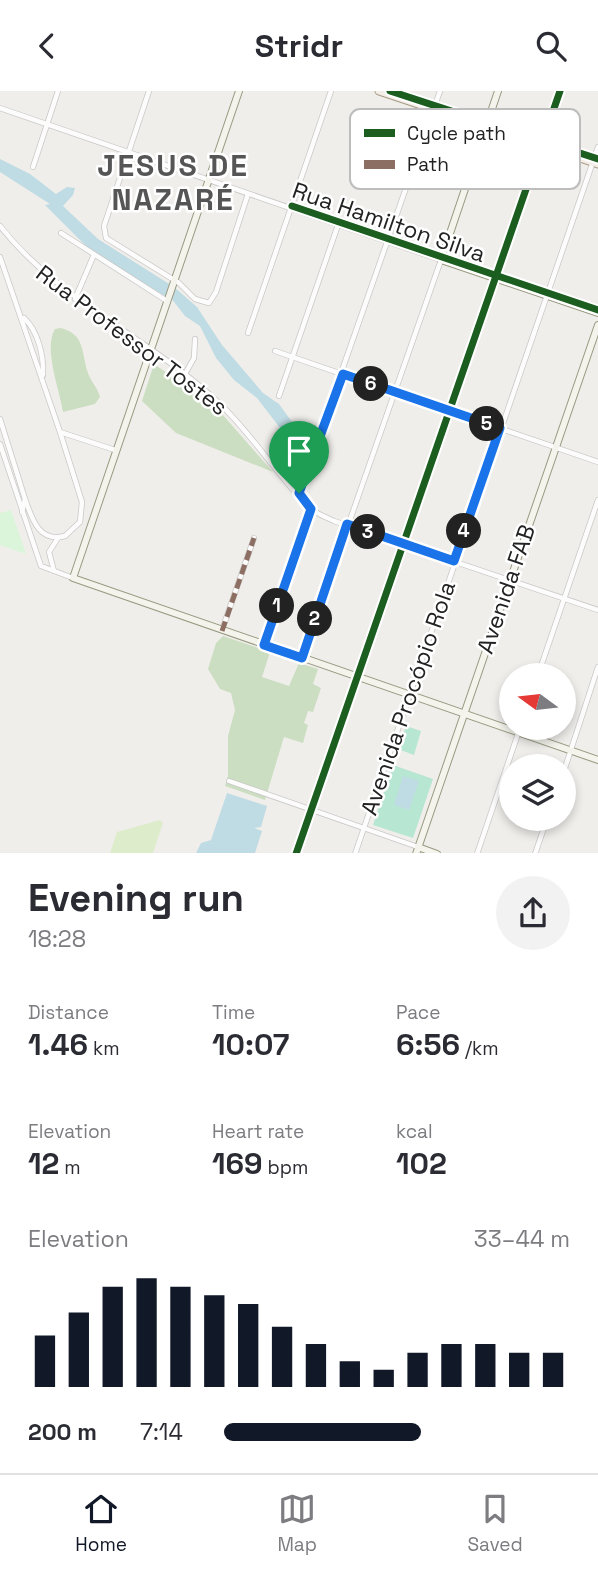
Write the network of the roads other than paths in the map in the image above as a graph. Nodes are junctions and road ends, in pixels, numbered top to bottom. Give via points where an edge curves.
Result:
1 (58, 91) edge
2 (149, 91) edge
3 (239, 91) edge
4 (331, 91) edge
5 (440, 91) edge
6 (498, 91) edge
7 (560, 91) edge
8 (383, 92) edge
9 (0, 108) edge
10 (430, 109) edge
11 (433, 109) edge
12 (492, 109) edge
13 (554, 109) edge
14 (47, 125) junction
15 (598, 147) edge
16 (129, 152) junction
17 (595, 163) edge
18 (33, 167) dead end
19 (209, 180) junction
20 (405, 189) edge
21 (464, 189) edge
22 (526, 189) edge
23 (248, 194) junction
24 (291, 209) junction
25 (338, 224) junction
26 (0, 226) edge
27 (61, 233) dead end
28 (387, 241) junction
29 (0, 257) edge
30 (93, 257) junction
31 (441, 260) junction
32 (496, 278) junction
33 (173, 282) junction
34 (547, 296) junction
35 (75, 299) junction
36 (167, 300) junction
37 (598, 313) edge
38 (598, 325) edge
39 (248, 333) dead end
40 (195, 339) dead end
41 (151, 351) junction
42 (275, 351) dead end
43 (294, 358) junction
44 (184, 374) junction
45 (343, 374) junction
46 (395, 392) junction
47 (279, 396) dead end
48 (447, 411) junction
49 (0, 419) edge
50 (500, 428) junction
51 (60, 432) junction
52 (0, 444) edge
53 (554, 447) junction
54 (116, 450) junction
55 (598, 462) edge
56 (299, 493) junction
57 (25, 499) junction
58 (598, 500) edge
59 (311, 509) junction
60 (22, 512) junction
61 (347, 524) junction
62 (58, 537) junction
63 (254, 538) dead end
64 (402, 544) junction
65 (454, 561) junction
66 (55, 571) junction
67 (73, 578) junction
68 (509, 580) junction
69 (564, 598) junction
70 (598, 610) edge
71 (222, 631) junction
72 (264, 645) junction
73 (302, 658) junction
74 (542, 663) edge
75 (598, 667) edge
76 (357, 677) junction
77 (410, 695) junction
78 (464, 713) junction
79 (499, 724) edge
80 (517, 740) edge
81 (545, 740) edge
82 (570, 750) junction
83 (569, 754) edge
84 (598, 760) edge
85 (229, 781) dead end
86 (311, 811) junction
87 (364, 829) junction
88 (543, 831) edge
89 (417, 850) edge
90 (296, 853) edge
91 (355, 853) edge
92 (437, 853) edge
93 (477, 853) edge
94 (535, 853) edge

1 - 14 street
2 - 16 street
3 - 19 street
4 - 24 street
5 - 11 street
6 - 12 street
7 - 13 street
8 - 10 main road
9 - 14 street, Rua Hamilton Silva
14 - 16 street, Rua Hamilton Silva
14 - 18 street
15 - 17 street, Avenida Procópio Rola
16 - 19 street, Rua Hamilton Silva
16 - 33 street via 103,229 106,238
17 - 34 street, Avenida Procópio Rola
19 - 23 street, Rua Hamilton Silva
19 - 33 street
20 - 28 street
21 - 31 street
22 - 32 street
23 - 24 street, Rua Hamilton Silva
23 - 33 street via 214,299 207,304
24 - 25 street, Rua Hamilton Silva
24 - 39 street
25 - 28 street, Rua Hamilton Silva
25 - 43 street
26 - 35 street, Rua Professor Tostes via 27,260
27 - 30 street
28 - 31 street, Rua Hamilton Silva
28 - 45 street
29 - 51 street
30 - 35 street
30 - 36 street
31 - 32 street, Rua Hamilton Silva
31 - 46 street
32 - 34 street, Rua Hamilton Silva
32 - 48 street
33 - 36 street
34 - 37 street, Rua Hamilton Silva
34 - 50 street, Avenida Procópio Rola
35 - 41 street, Rua Professor Tostes
36 - 41 street
38 - 53 street, Avenida FAB
40 - 44 street via 194,358
41 - 44 street, Rua Professor Tostes
41 - 54 street
42 - 43 street
43 - 45 street
43 - 47 street
44 - 56 street, Rua Professor Tostes via 230,414
45 - 46 street
45 - 56 street
46 - 48 street
46 - 61 street
48 - 50 street
48 - 64 street
49 - 57 street
50 - 53 street
50 - 65 street, Avenida Procópio Rola
51 - 54 street
51 - 62 street via 83,509 77,527
52 - 60 street
53 - 55 street
53 - 68 street, Avenida FAB
54 - 67 street
56 - 59 street, Rua Professor Tostes
57 - 60 street
57 - 62 street via 38,530
58 - 69 street
59 - 61 street
59 - 72 street
60 - 66 street via 41,566
61 - 64 street
61 - 73 street
62 - 66 street via 49,552
63 - 71 street
64 - 65 street
64 - 76 street
65 - 68 street
65 - 77 street, Avenida Procópio Rola
66 - 67 street
67 - 71 street
68 - 69 street
68 - 78 street, Avenida FAB
69 - 70 street
69 - 74 street
71 - 72 street
72 - 73 street
73 - 76 street
75 - 82 street
76 - 77 street
76 - 86 street
77 - 78 street
77 - 87 street, Avenida Procópio Rola
78 - 79 street
78 - 89 street, Avenida FAB
80 - 93 street
81 - 82 street
82 - 83 street
82 - 84 street
85 - 86 street
86 - 87 street
86 - 90 street
87 - 89 street
87 - 91 street, Avenida Procópio Rola
88 - 94 street
89 - 92 street

